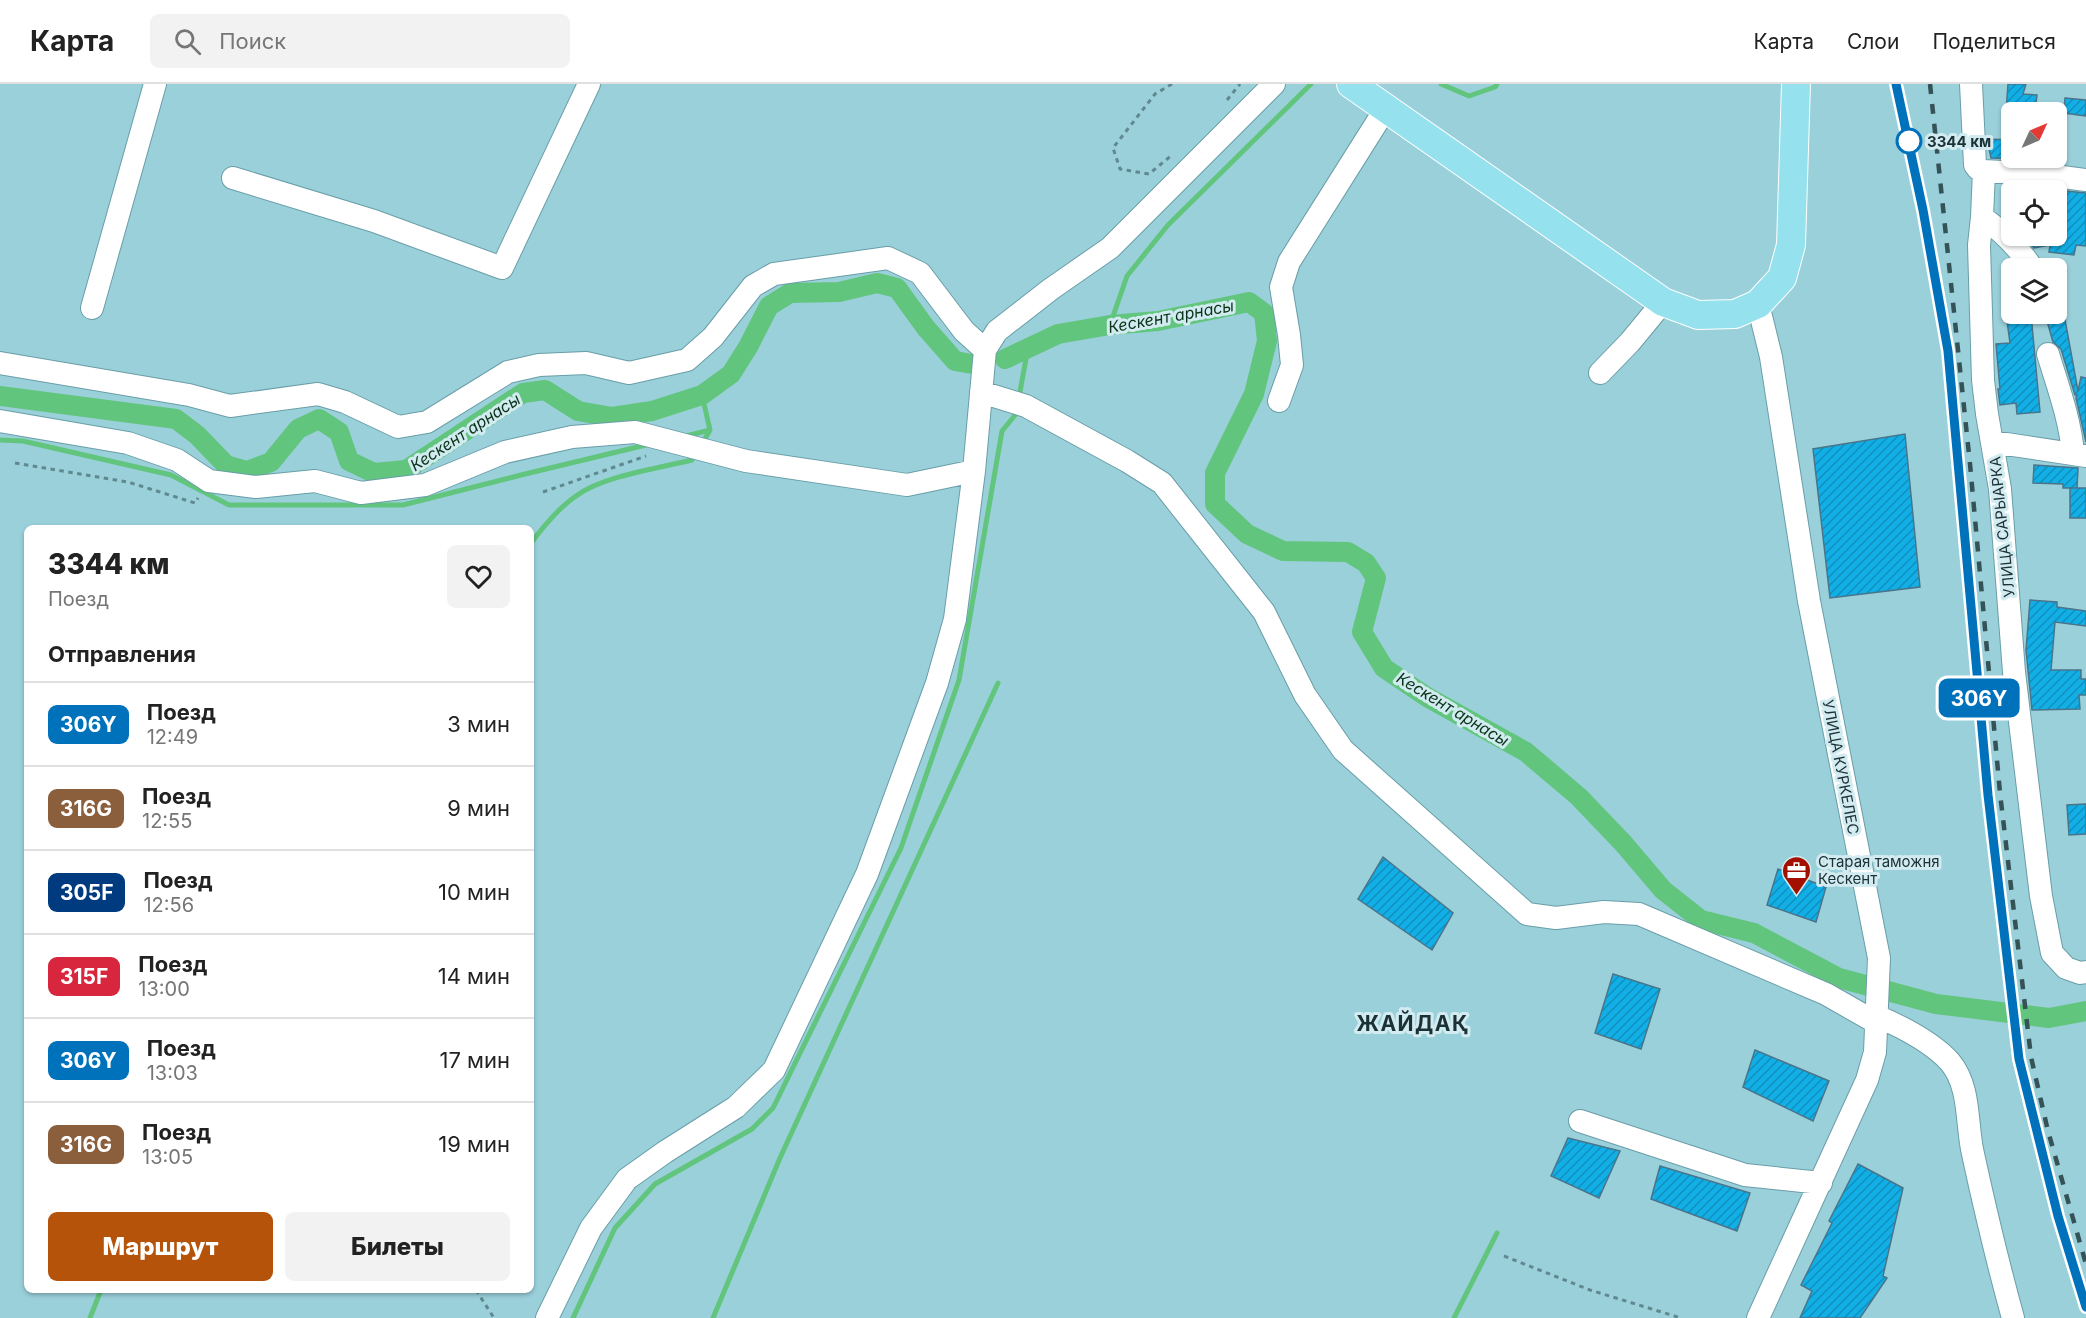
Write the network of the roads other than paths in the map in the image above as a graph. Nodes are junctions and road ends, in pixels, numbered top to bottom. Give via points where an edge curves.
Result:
1 (155, 84) edge
2 (589, 84) edge
3 (1274, 84) edge
4 (1351, 84) edge
5 (1796, 84) edge
6 (1971, 84) edge
7 (1386, 108) junction
8 (1984, 171) junction
9 (233, 178) dead end
10 (2086, 180) edge
11 (1983, 217) junction
12 (2025, 258) edge
13 (1663, 302) junction
14 (1758, 304) junction
15 (92, 308) dead end
16 (985, 350) junction
17 (2048, 354) dead end
18 (0, 363) edge
19 (1600, 373) dead end
20 (981, 392) junction
21 (1280, 401) dead end
22 (0, 421) edge
23 (1993, 441) junction
24 (2080, 455) edge
25 (974, 471) junction
26 (2076, 970) edge
27 (1877, 1012) junction
28 (1580, 1121) dead end
29 (1821, 1183) junction
30 (547, 1318) edge
31 (1758, 1318) edge
32 (2013, 1318) edge

1 - 15 street
2 - 9 street via 502,268 374,220
3 - 16 street via 1110,248 997,331
4 - 7 main road
5 - 14 main road via 1791,245 1782,278
6 - 8 street, УЛИЦА САРЫАРКА via 1975,165
7 - 13 main road
7 - 21 street via 1289,262 1281,287 1292,365
8 - 10 street
8 - 11 street, УЛИЦА САРЫАРКА
11 - 12 street
11 - 23 street, УЛИЦА САРЫАРКА via 1979,245 1982,363
13 - 14 main road via 1698,315 1735,314
13 - 19 street
14 - 27 street, УЛИЦА КУРКЕЛЕС via 1771,357 1809,601 1879,958
16 - 18 street via 964,330 920,273 888,258 774,273 753,286 713,337 687,360 629,373 586,363 539,365 508,372 427,422 398,427 318,394 230,406 189,394
16 - 20 street
17 - 24 street
20 - 25 street
20 - 27 street via 1019,403 1162,483 1264,612 1305,695 1343,750 1527,914 1556,918 1604,912 1639,914
22 - 25 street via 128,443 177,460 208,481 256,488 315,481 362,493 424,485 504,452 561,439 635,432 746,461 907,485
23 - 24 street
23 - 26 street, УЛИЦА САРЫАРКА via 2040,896 2052,953
25 - 30 street via 955,619 937,683 867,874 774,1070 736,1107 627,1179 591,1228
27 - 29 street, УЛИЦА КУРКЕЛЕС via 1875,1052 1867,1080
27 - 32 street via 1929,1045 1950,1063 1961,1082 1972,1151
28 - 29 street via 1745,1175
29 - 31 street, УЛИЦА КУРКЕЛЕС

